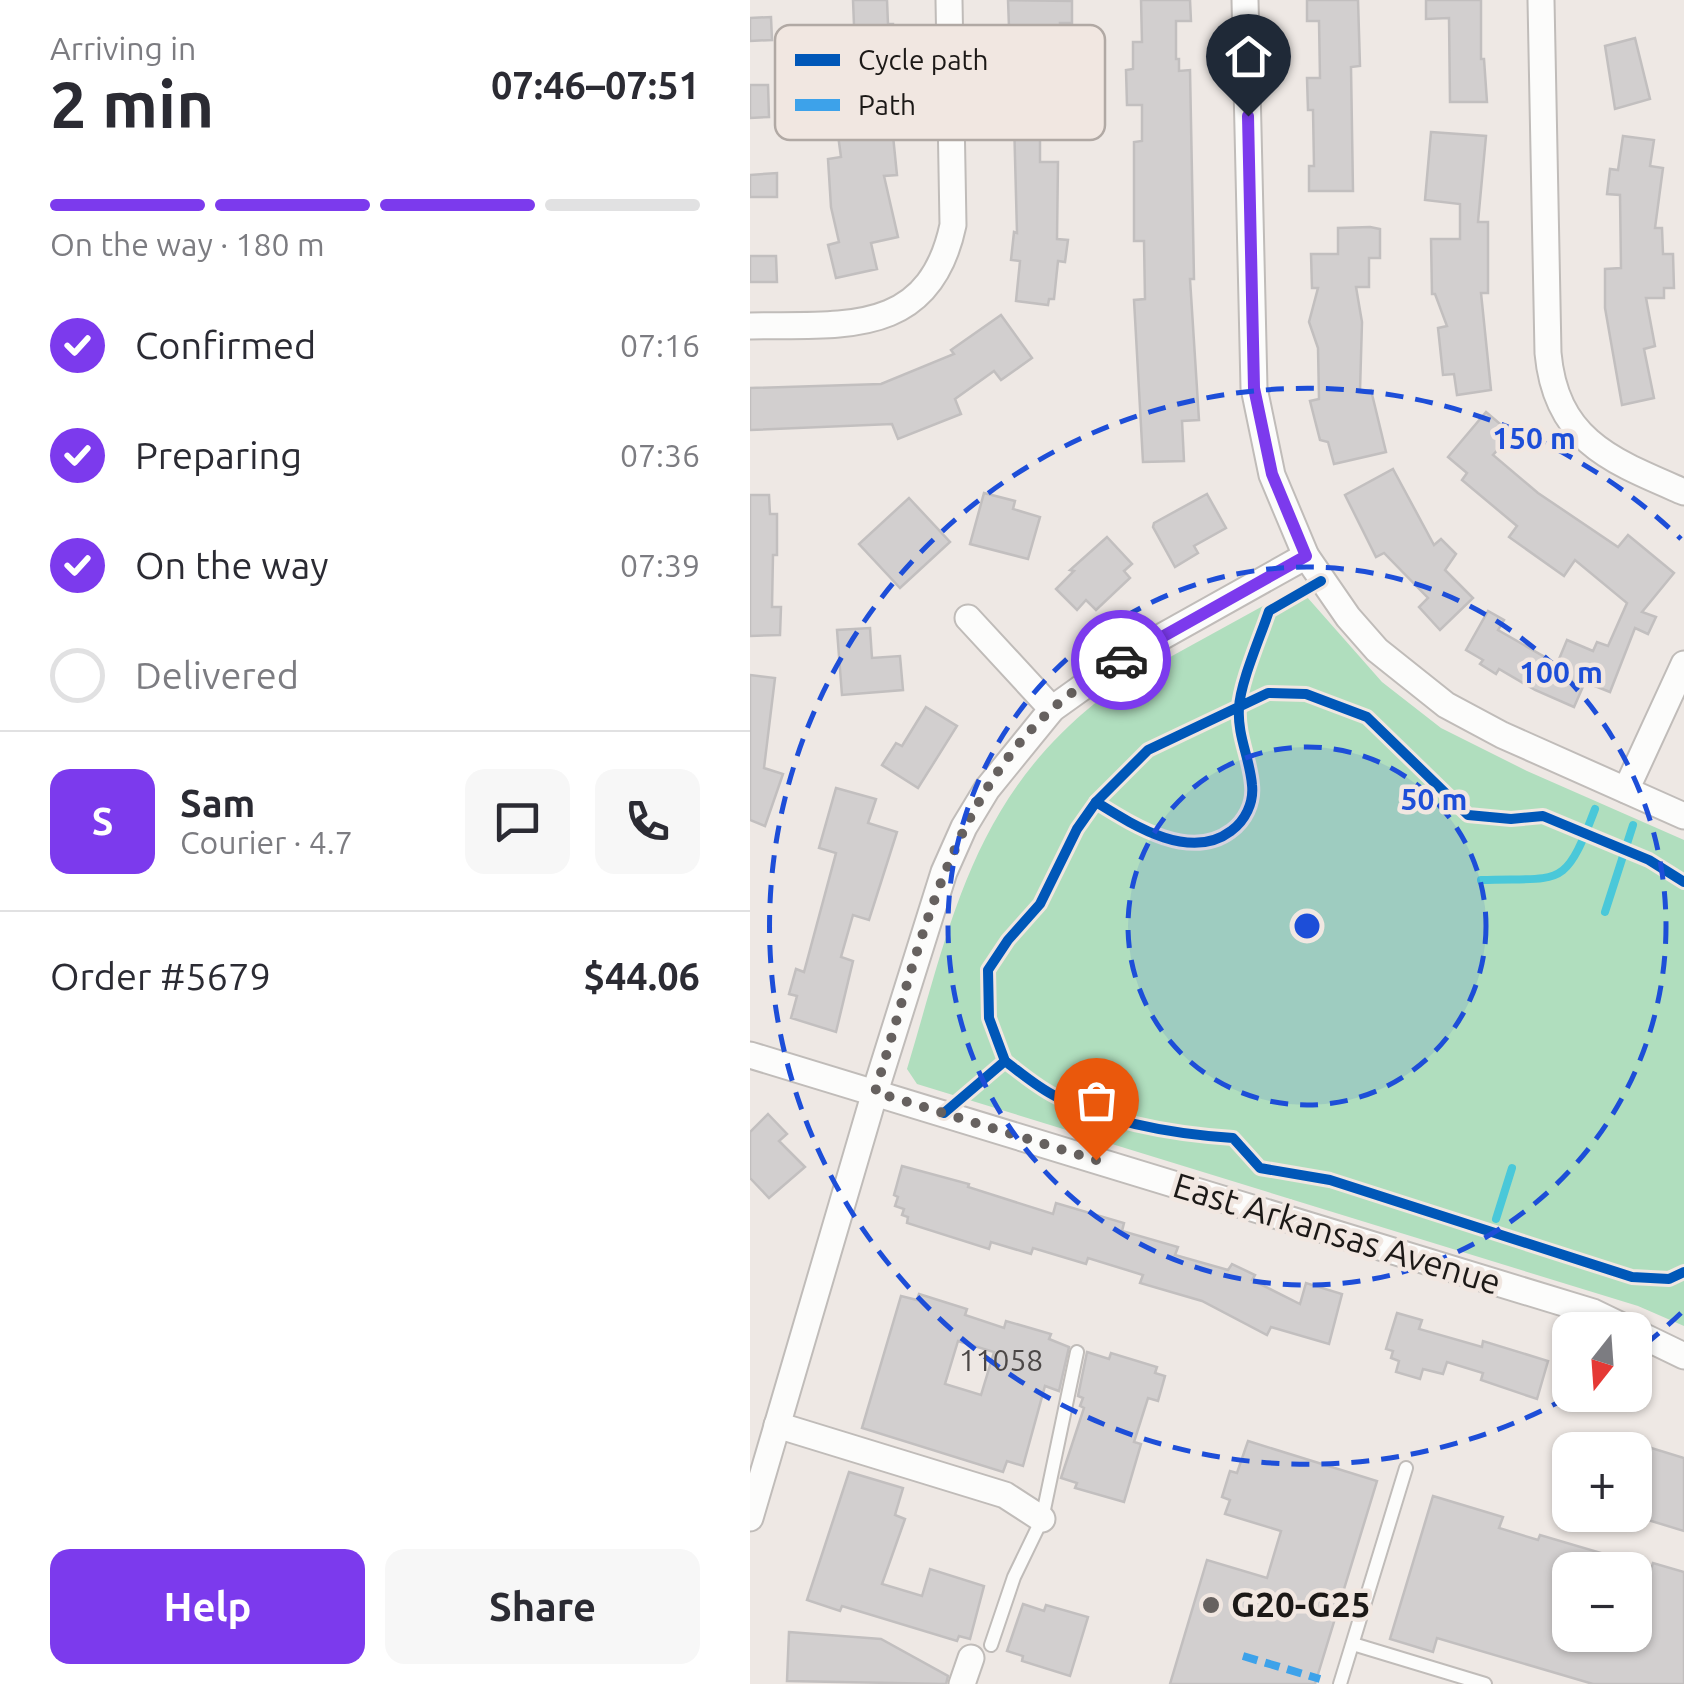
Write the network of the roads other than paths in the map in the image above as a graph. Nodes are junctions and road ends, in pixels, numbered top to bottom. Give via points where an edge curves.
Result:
1 (949, 0) edge
2 (1245, 0) edge
3 (1540, 0) edge
4 (949, 25) edge
5 (951, 140) edge
6 (750, 326) edge
7 (1684, 492) edge
8 (1306, 556) junction
9 (968, 618) dead end
10 (1684, 664) edge
11 (1052, 709) junction
12 (1626, 790) junction
13 (1684, 816) edge
14 (750, 1054) edge
15 (875, 1092) junction
16 (1077, 1352) dead end
17 (1684, 1356) edge
18 (777, 1425) junction
19 (1406, 1468) dead end
20 (750, 1518) edge
21 (1042, 1519) junction
22 (1352, 1644) junction
23 (981, 1652) joint
24 (962, 1684) edge
25 (1340, 1684) edge
26 (1485, 1684) edge

1 - 4 street
2 - 8 street via 1254,388 1272,474
3 - 7 street via 1554,390 1590,445
5 - 6 street via 947,252 913,300 858,324
8 - 11 street via 1122,659
8 - 12 street via 1348,617 1410,680 1468,717
9 - 11 street
10 - 12 street
11 - 15 street via 987,788 957,842
12 - 13 street
14 - 15 street, East Arkansas Avenue
15 - 17 street, East Arkansas Avenue via 1593,1312
15 - 18 street
16 - 21 lane
18 - 20 street
18 - 21 street via 1006,1496
19 - 22 lane
21 - 23 lane
22 - 25 lane
22 - 26 lane
23 - 24 street

